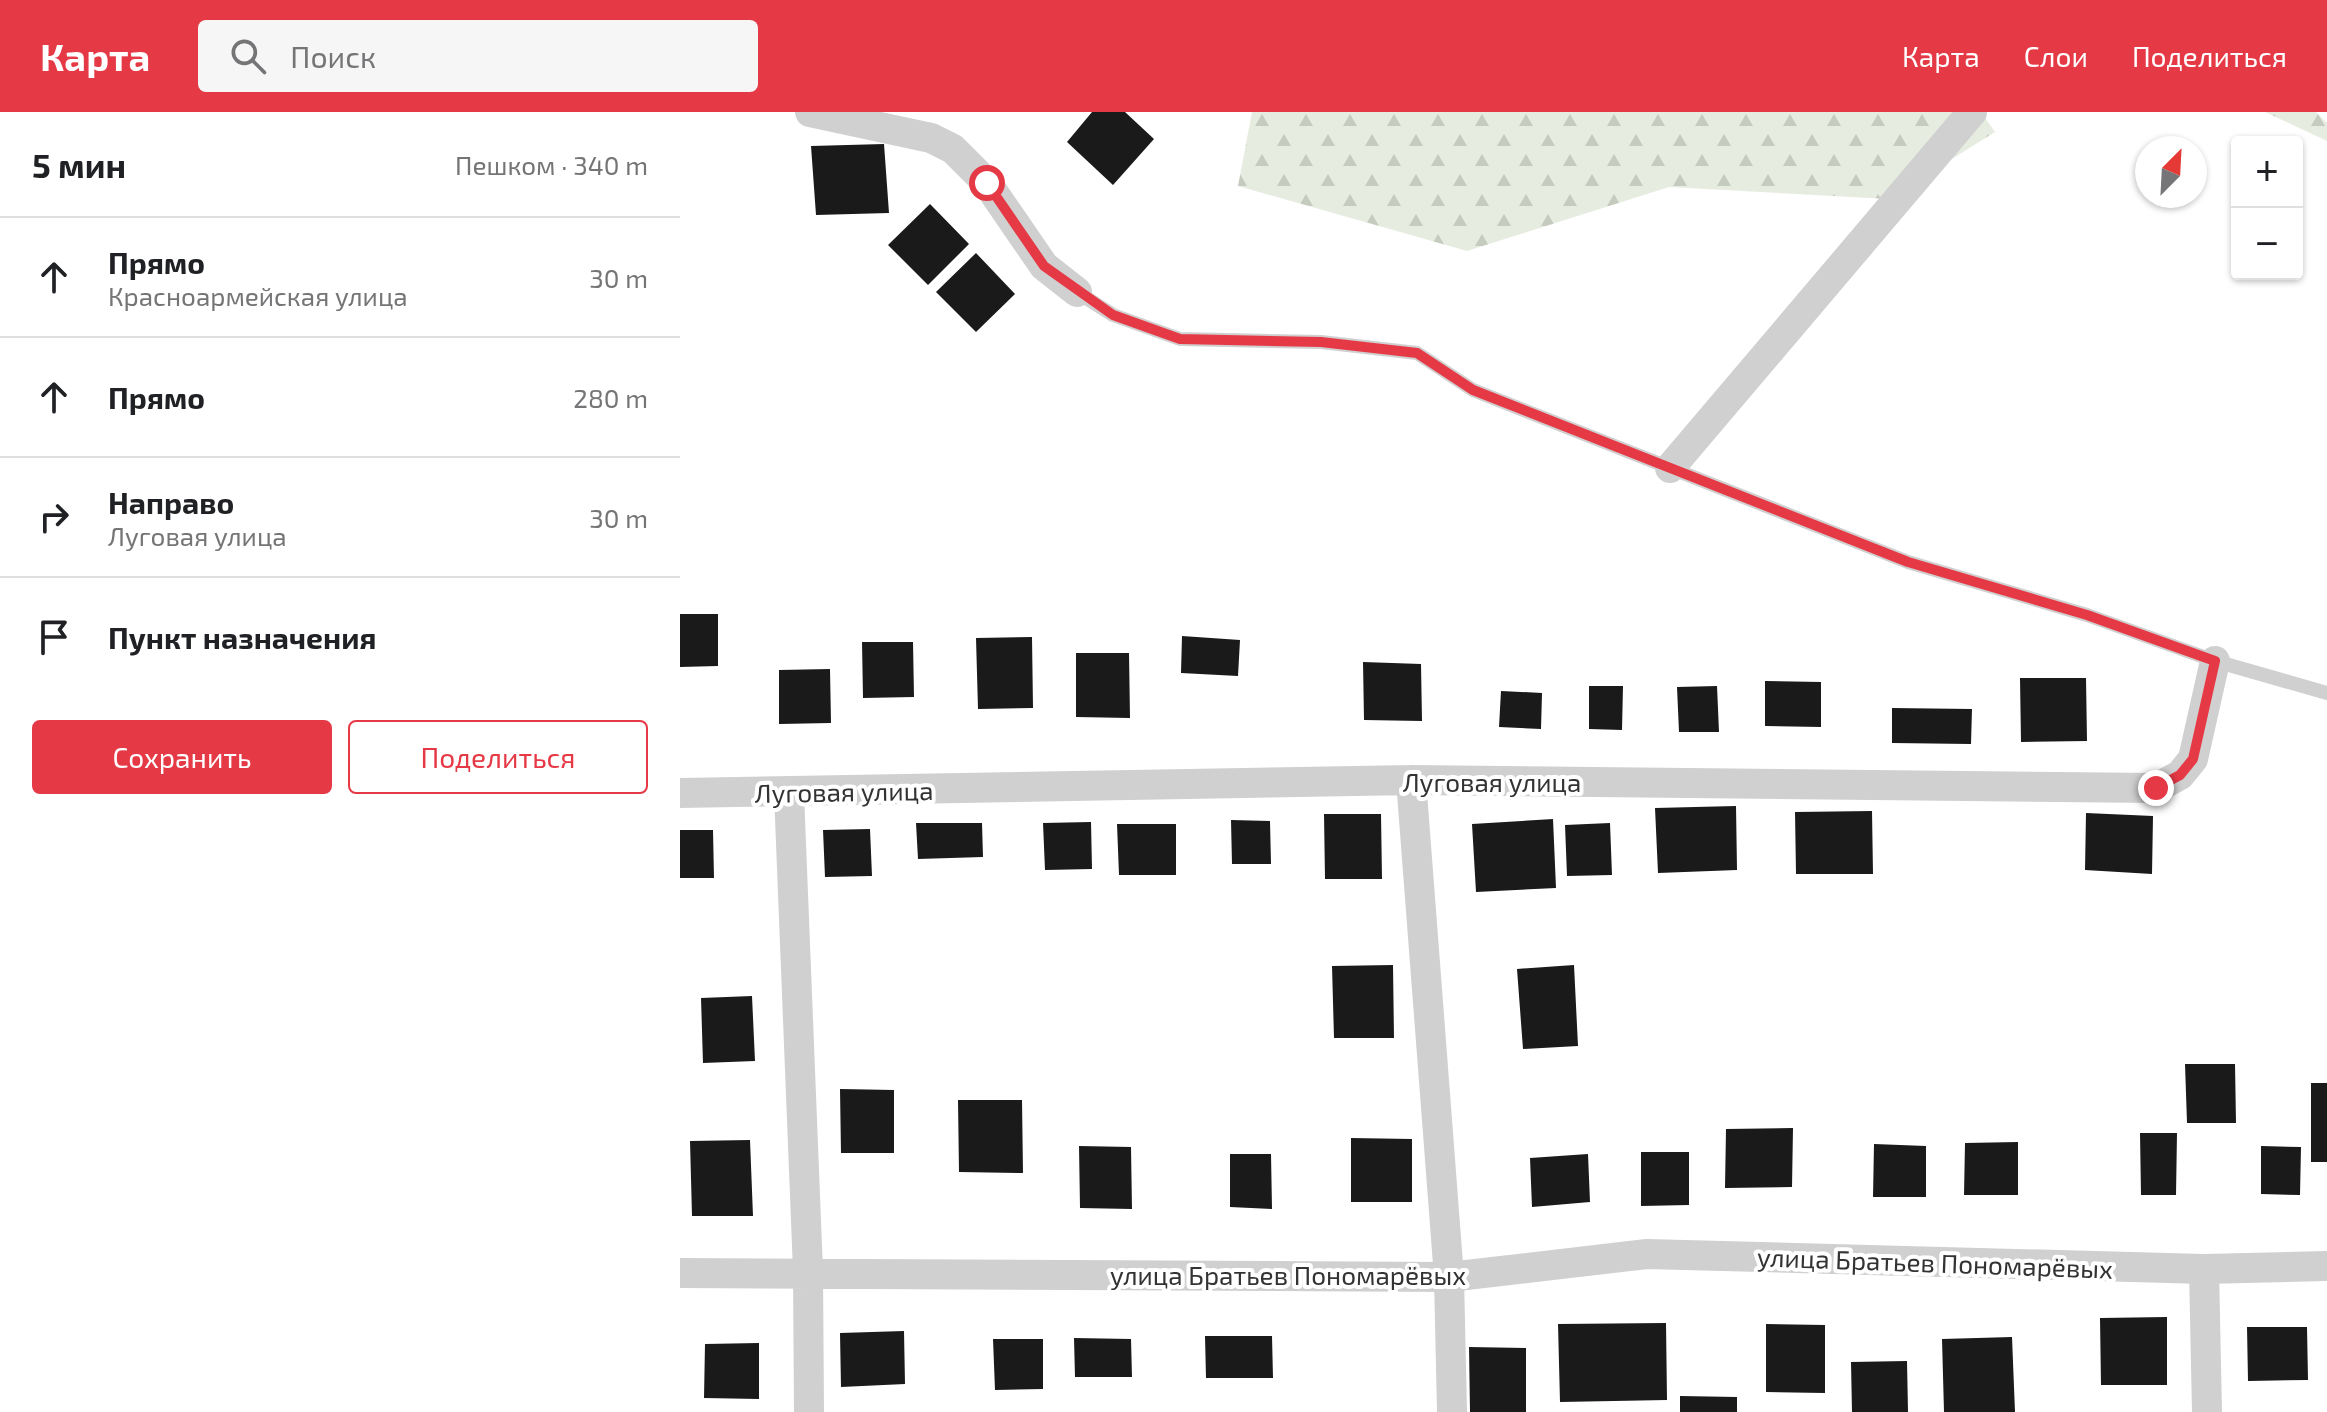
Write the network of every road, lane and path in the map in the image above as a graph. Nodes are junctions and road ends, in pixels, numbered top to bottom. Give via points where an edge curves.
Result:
1 (810, 112) edge
2 (1972, 112) edge
3 (1077, 292) joint
4 (1670, 468) junction
5 (2215, 661) junction
6 (2327, 693) edge
7 (1411, 780) junction
8 (680, 793) edge
9 (789, 793) junction
10 (2327, 1266) edge
11 (2204, 1269) junction
12 (808, 1271) junction
13 (680, 1273) edge
14 (1449, 1277) junction
15 (809, 1412) edge
16 (1452, 1412) edge
17 (2207, 1412) edge

1 - 3 street via 931,138 953,149 987,183 1044,266
2 - 4 street
3 - 4 lane via 1113,315 1180,339 1321,342 1417,353 1473,390
4 - 5 lane via 1908,562 2087,615
5 - 6 lane
5 - 7 street, Луговая улица via 2193,759 2180,775 2156,788
7 - 9 street, Луговая улица
7 - 14 street
8 - 9 street, Луговая улица
9 - 12 street
10 - 11 street, улица Братьев Пономарёвых
11 - 14 street, улица Братьев Пономарёвых via 1647,1254
11 - 17 street
12 - 13 street, улица Братьев Пономарёвых
12 - 14 street, улица Братьев Пономарёвых
12 - 15 street
14 - 16 street

